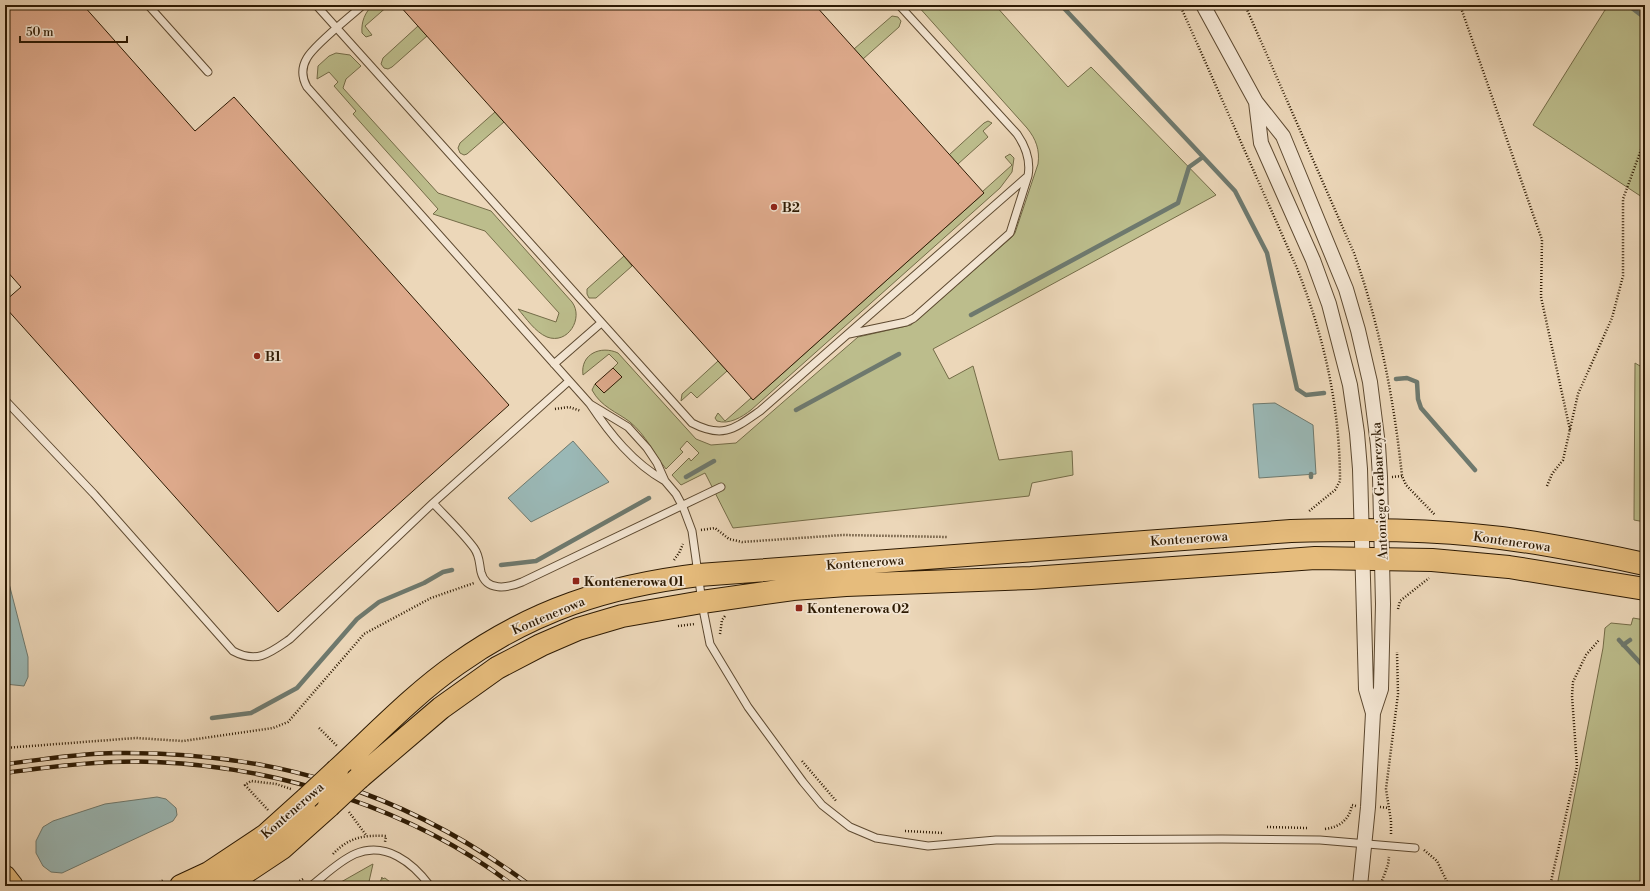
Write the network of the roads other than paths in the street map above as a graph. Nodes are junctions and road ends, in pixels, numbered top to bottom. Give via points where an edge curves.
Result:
1 (148, 5) edge
2 (316, 5) edge
3 (363, 5) edge
4 (899, 5) edge
5 (1203, 5) edge
6 (337, 29) junction
7 (208, 72) dead end
8 (1256, 102) junction
9 (1028, 176) junction
10 (601, 323) junction
11 (849, 334) junction
12 (554, 364) junction
13 (569, 381) junction
14 (5, 400) edge
15 (590, 404) junction
16 (665, 481) junction
17 (721, 487) dead end
18 (433, 503) junction
19 (683, 507) junction
20 (1371, 529) junction
21 (1372, 558) junction
22 (1645, 564) edge
23 (699, 575) junction
24 (1645, 589) edge
25 (702, 602) junction
26 (1373, 713) junction
27 (1365, 844) junction
28 (1416, 848) road end
29 (5, 877) edge
30 (12, 886) edge
31 (181, 886) edge
32 (225, 886) edge
33 (311, 886) edge
34 (430, 886) edge
35 (1360, 886) edge

1 - 7 lane
2 - 6 lane
3 - 6 lane
4 - 9 lane via 1017,134 1025,145
5 - 8 street, Antoniego Grabarczyka
6 - 10 lane
6 - 12 lane via 307,58 303,76 307,87
8 - 20 street, Antoniego Grabarczyka via 1261,143 1313,260 1330,304 1342,347
8 - 20 street, Antoniego Grabarczyka via 1282,136 1331,250 1358,330 1370,382 1378,444
9 - 11 lane
9 - 11 lane via 1010,233 914,318
10 - 11 lane via 692,423 706,430 719,432 739,425 760,411
10 - 12 lane
12 - 13 lane
13 - 15 lane
13 - 18 lane
14 - 18 lane via 94,494 233,651 243,656 256,657 270,653 290,640
15 - 16 lane via 635,460
15 - 16 lane via 632,431 651,453
16 - 19 lane
17 - 19 lane
18 - 19 lane via 476,551 484,578 497,587 511,587
19 - 23 lane via 692,531
20 - 21 street, Antoniego Grabarczyka
20 - 21 street, Antoniego Grabarczyka
20 - 22 main road, Kontenerowa via 1500,538
20 - 23 main road, Kontenerowa via 1284,531
21 - 24 main road, Kontenerowa via 1509,567
21 - 25 main road, Kontenerowa via 1248,561 995,580 846,585 793,589
21 - 26 street, Antoniego Grabarczyka via 1366,689
21 - 26 street, Antoniego Grabarczyka via 1381,689
23 - 25 lane
23 - 31 main road, Kontenerowa, bridge via 652,581 612,590 565,605 497,638 428,687 266,834 209,873
25 - 27 lane via 710,644 748,707 780,751 822,805 850,827 876,838 928,846 996,840 1320,840
25 - 32 main road, Kontenerowa, bridge via 622,616 578,630 541,645 497,668 441,708 282,848
26 - 27 street, Antoniego Grabarczyka
27 - 28 lane
27 - 35 street, Antoniego Grabarczyka
29 - 30 main road
33 - 34 lane via 354,854 367,850 384,850 400,857 418,870

